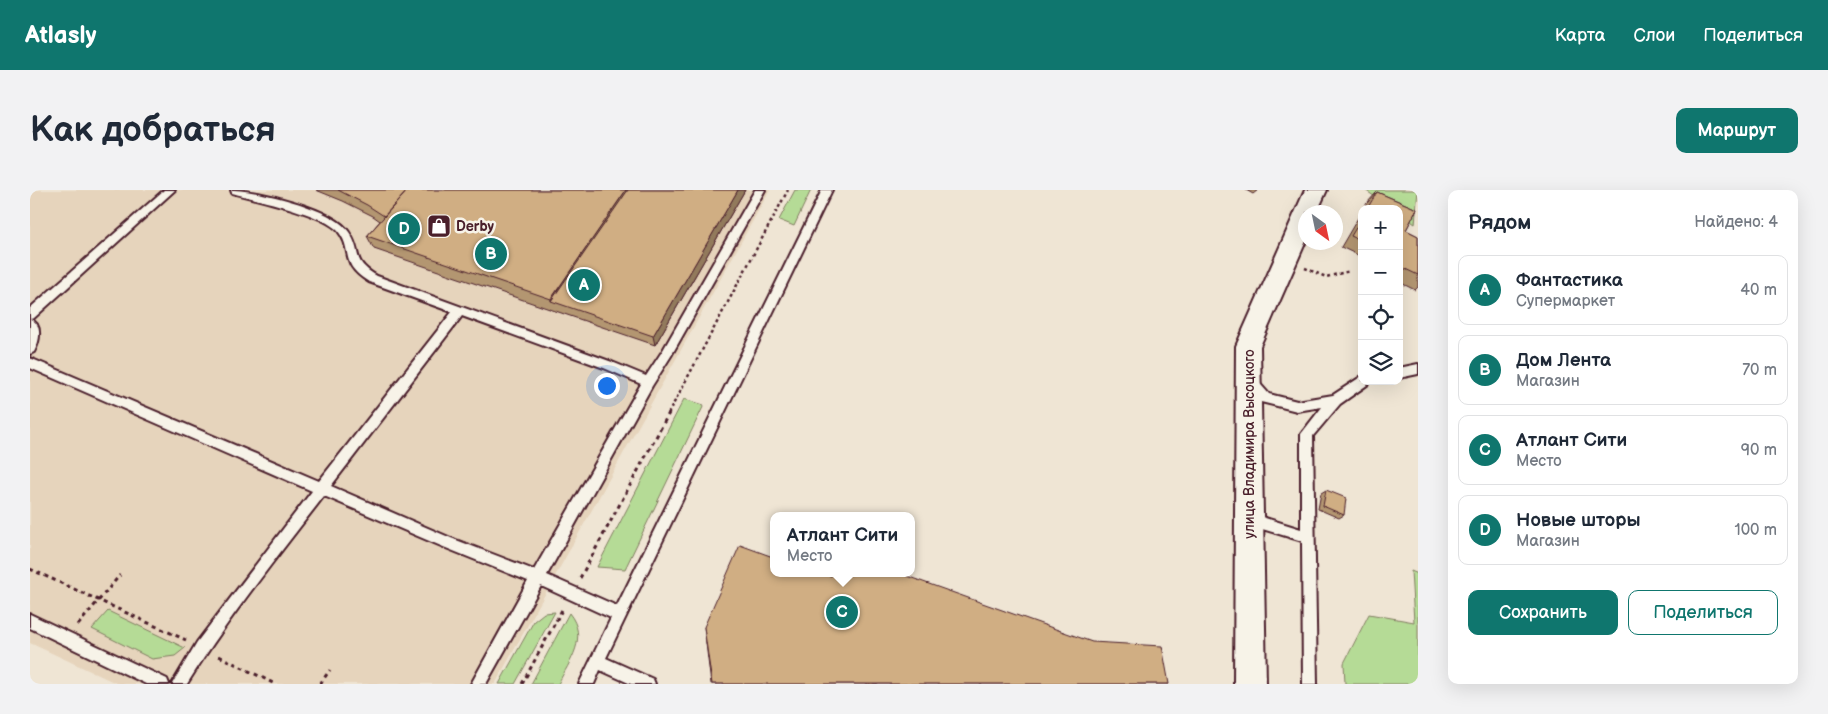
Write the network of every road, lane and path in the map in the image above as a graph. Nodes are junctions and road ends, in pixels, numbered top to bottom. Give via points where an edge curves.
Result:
1 (170, 190) edge
2 (236, 190) edge
3 (760, 190) edge
4 (788, 190) edge
5 (827, 190) edge
6 (1316, 190) edge
7 (1310, 205) edge
8 (1298, 232) edge
9 (1286, 260) junction
10 (1350, 271) dead end
11 (459, 311) junction
12 (30, 315) edge
13 (30, 324) edge
14 (30, 349) edge
15 (30, 363) edge
16 (1418, 369) edge
17 (1403, 372) edge
18 (1248, 380) junction
19 (648, 382) junction
20 (1358, 385) edge
21 (1336, 400) junction
22 (323, 488) junction
23 (1249, 519) junction
24 (1308, 537) junction
25 (30, 569) edge
26 (120, 575) dead end
27 (538, 578) junction
28 (572, 592) junction
29 (98, 600) junction
30 (620, 615) junction
31 (30, 621) edge
32 (66, 639) junction
33 (202, 647) junction
34 (597, 662) junction
35 (330, 670) dead end
36 (162, 684) edge
37 (179, 684) edge
38 (275, 684) edge
39 (320, 684) edge
40 (478, 684) edge
41 (522, 684) edge
42 (586, 684) edge
43 (648, 684) edge
44 (1250, 684) edge
45 (1310, 684) edge

1 - 12 lane
2 - 11 lane via 324,217 339,226 348,237 352,262 361,273
3 - 19 lane
4 - 28 path
5 - 30 lane
6 - 7 street, улица Владимира Высоцкого
8 - 9 street, улица Владимира Высоцкого
9 - 10 path via 1326,277
9 - 18 street, улица Владимира Высоцкого via 1248,346
11 - 19 lane
11 - 22 lane
13 - 14 lane via 34,340
15 - 22 lane
16 - 17 lane
18 - 21 lane via 1265,398 1297,406
18 - 23 street, улица Владимира Высоцкого
19 - 27 lane
20 - 21 lane
21 - 24 lane via 1306,434
22 - 27 lane
22 - 33 lane
23 - 24 lane
23 - 44 street, улица Владимира Высоцкого
24 - 45 lane
25 - 29 path
26 - 29 path
27 - 28 lane
27 - 40 lane
28 - 30 lane
28 - 41 path
29 - 32 path
29 - 33 path
30 - 34 lane
31 - 32 lane
32 - 36 lane
33 - 37 lane
33 - 38 path
34 - 42 lane
34 - 43 lane
35 - 39 path

